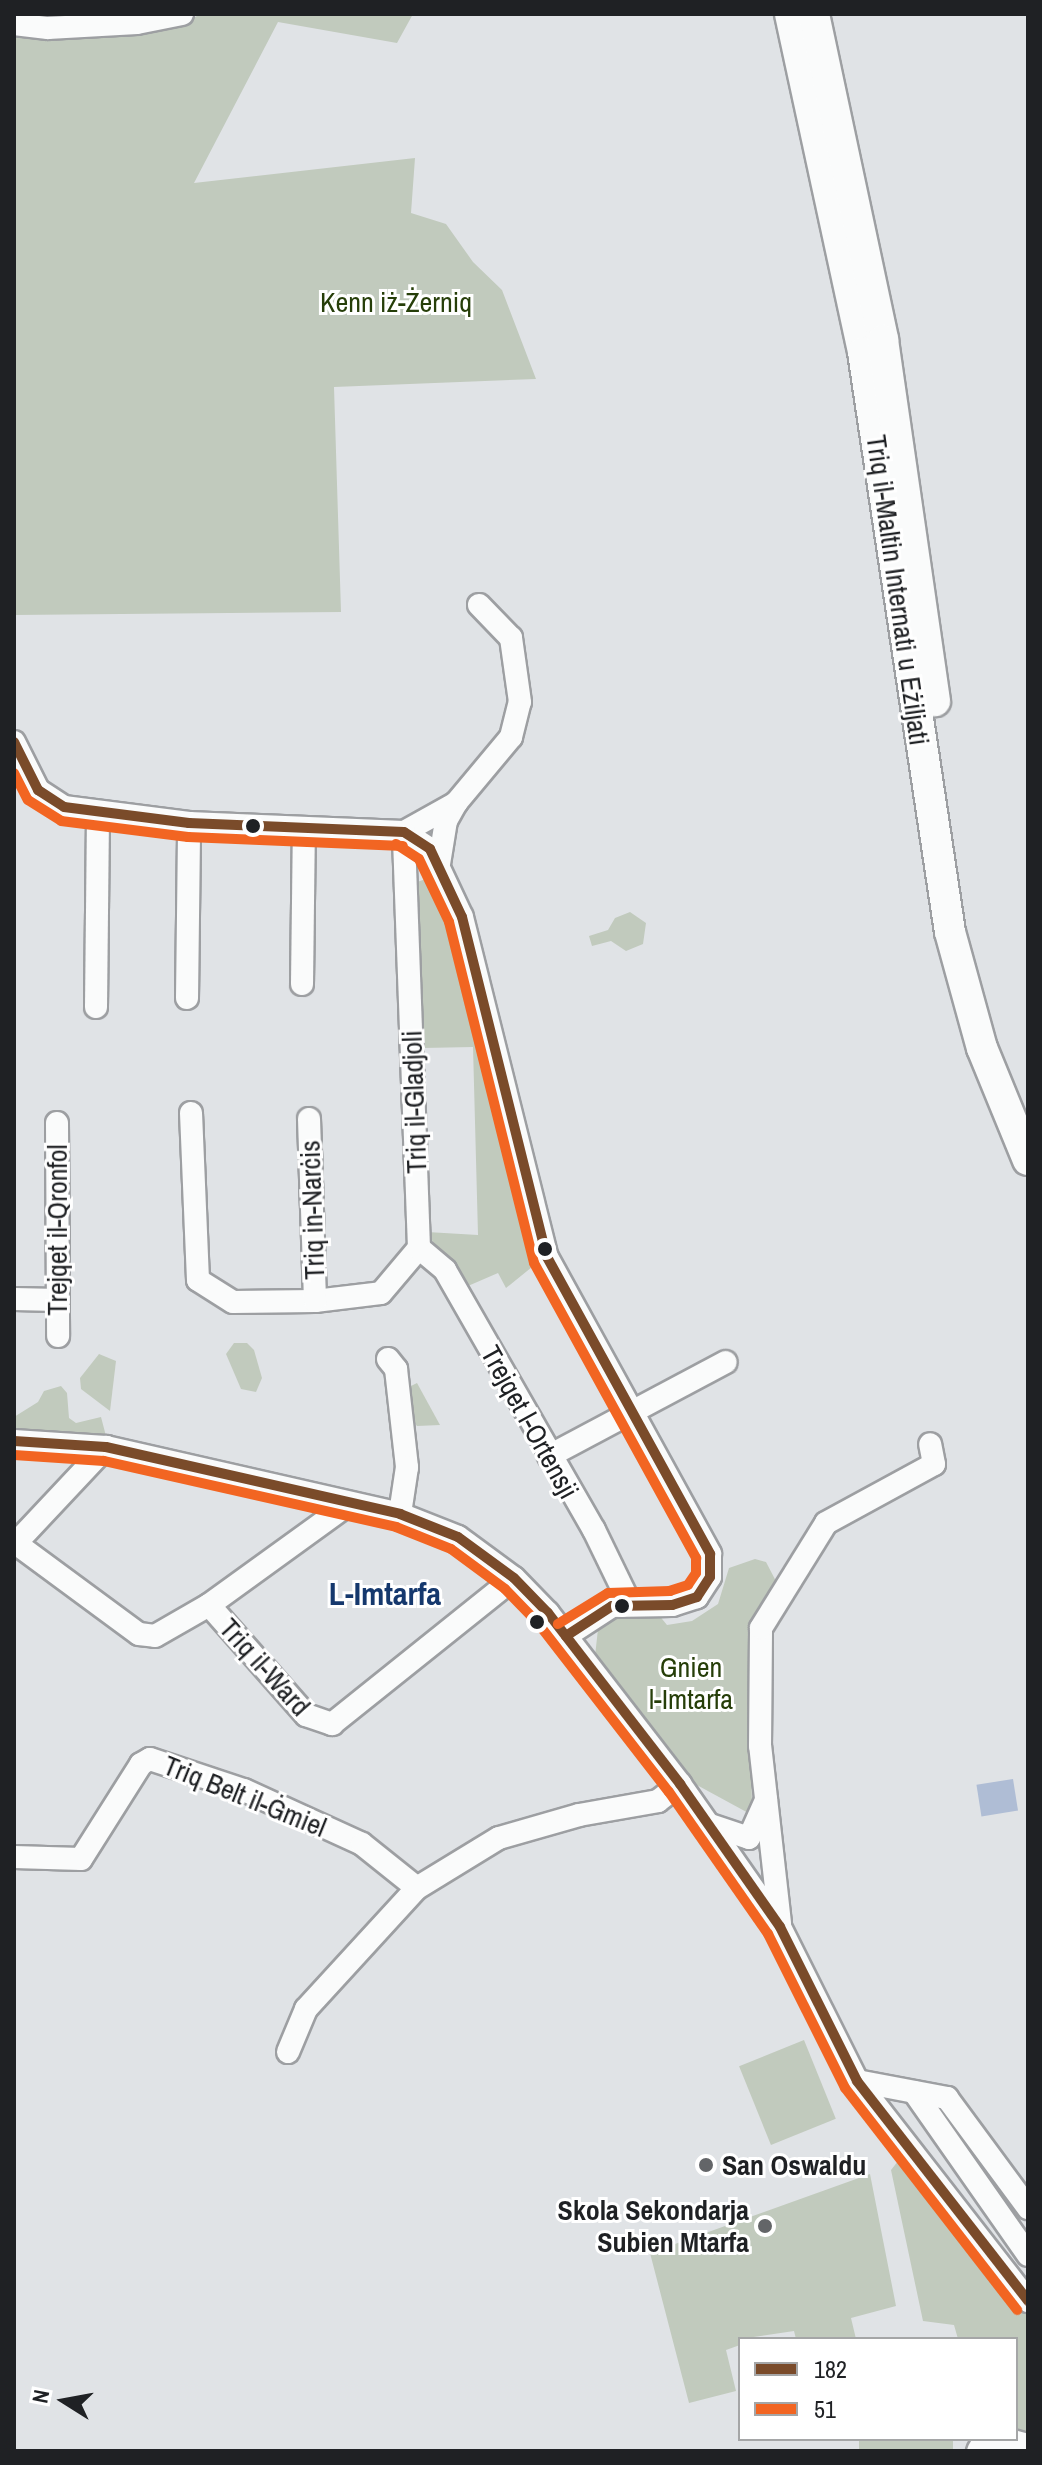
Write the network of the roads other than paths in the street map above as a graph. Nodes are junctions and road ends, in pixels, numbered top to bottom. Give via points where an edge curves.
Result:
1 (182, 14) edge
2 (790, 14) edge
3 (814, 14) edge
4 (14, 24) edge
5 (479, 605) dead end
6 (16, 757) edge
7 (456, 803) junction
8 (98, 815) junction
9 (189, 823) junction
10 (304, 830) junction
11 (404, 832) junction
12 (439, 864) junction
13 (302, 984) dead end
14 (187, 998) dead end
15 (96, 1007) dead end
16 (1028, 1108) edge
17 (191, 1113) dead end
18 (309, 1119) dead end
19 (57, 1123) dead end
20 (1028, 1160) edge
21 (419, 1248) junction
22 (14, 1299) edge
23 (58, 1300) junction
24 (315, 1301) junction
25 (58, 1336) dead end
26 (388, 1359) dead end
27 (726, 1362) dead end
28 (631, 1409) junction
29 (14, 1441) edge
30 (930, 1444) dead end
31 (106, 1447) junction
32 (549, 1456) junction
33 (347, 1505) junction
34 (400, 1514) junction
35 (15, 1543) edge
36 (514, 1578) junction
37 (630, 1604) junction
38 (209, 1605) junction
39 (566, 1636) junction
40 (680, 1784) junction
41 (766, 1800) junction
42 (707, 1824) junction
43 (772, 1848) junction
44 (14, 1857) edge
45 (740, 1869) junction
46 (417, 1888) junction
47 (780, 1927) junction
48 (288, 2052) dead end
49 (857, 2081) junction
50 (914, 2092) junction
51 (1028, 2208) edge
52 (1028, 2255) edge
53 (1028, 2301) edge
54 (996, 2441) edge
55 (978, 2451) edge

1 - 4 street via 137,23 48,28
2 - 20 highway, Triq il-Maltin Internati u Eżiljati via 863,352 950,932 982,1048
3 - 16 highway, Triq il-Maltin Internati u Eżiljati via 883,340 968,927 1002,1045
5 - 7 street via 511,638 520,702 511,737
6 - 8 street via 38,790 64,807
7 - 11 street
7 - 12 street via 446,821
8 - 9 street
8 - 15 street
9 - 10 street
9 - 14 street
10 - 11 street
10 - 13 street
11 - 12 street via 430,849
11 - 21 street, Triq il-Gladjoli
12 - 28 street via 462,917 547,1257
17 - 24 street via 198,1280 233,1302
18 - 24 street, Triq in-Narċis
19 - 23 street, Trejqet il-Qronfol
21 - 24 street via 381,1293
21 - 32 street, Trejqet l-Ortensji via 445,1270
22 - 23 street
23 - 25 street, Trejqet il-Qronfol
26 - 34 street via 396,1369 407,1467
27 - 28 street
28 - 32 street
28 - 37 street via 711,1565 705,1589 697,1597 672,1605
29 - 31 street
30 - 41 street via 934,1464 826,1523 761,1628 760,1746
31 - 33 street
31 - 35 street
32 - 37 street, Trejqet l-Ortensji
33 - 34 street
33 - 38 street
34 - 36 street via 458,1537
35 - 38 street via 145,1637 160,1634
36 - 38 street, Triq il-Ward via 339,1720 323,1725 306,1715
36 - 39 street
37 - 39 street via 612,1606
39 - 40 street
40 - 42 street
40 - 46 street via 658,1801 499,1838
41 - 42 street via 749,1838
41 - 43 street
42 - 45 street
43 - 45 street
43 - 47 street
44 - 46 street, Triq Belt il-Ġmiel via 81,1859 141,1764 150,1759 244,1790 362,1844
45 - 47 street
46 - 48 street via 306,2009
47 - 49 street
49 - 50 street
49 - 53 street
50 - 51 street via 947,2098
50 - 52 street
54 - 55 street via 982,2444

